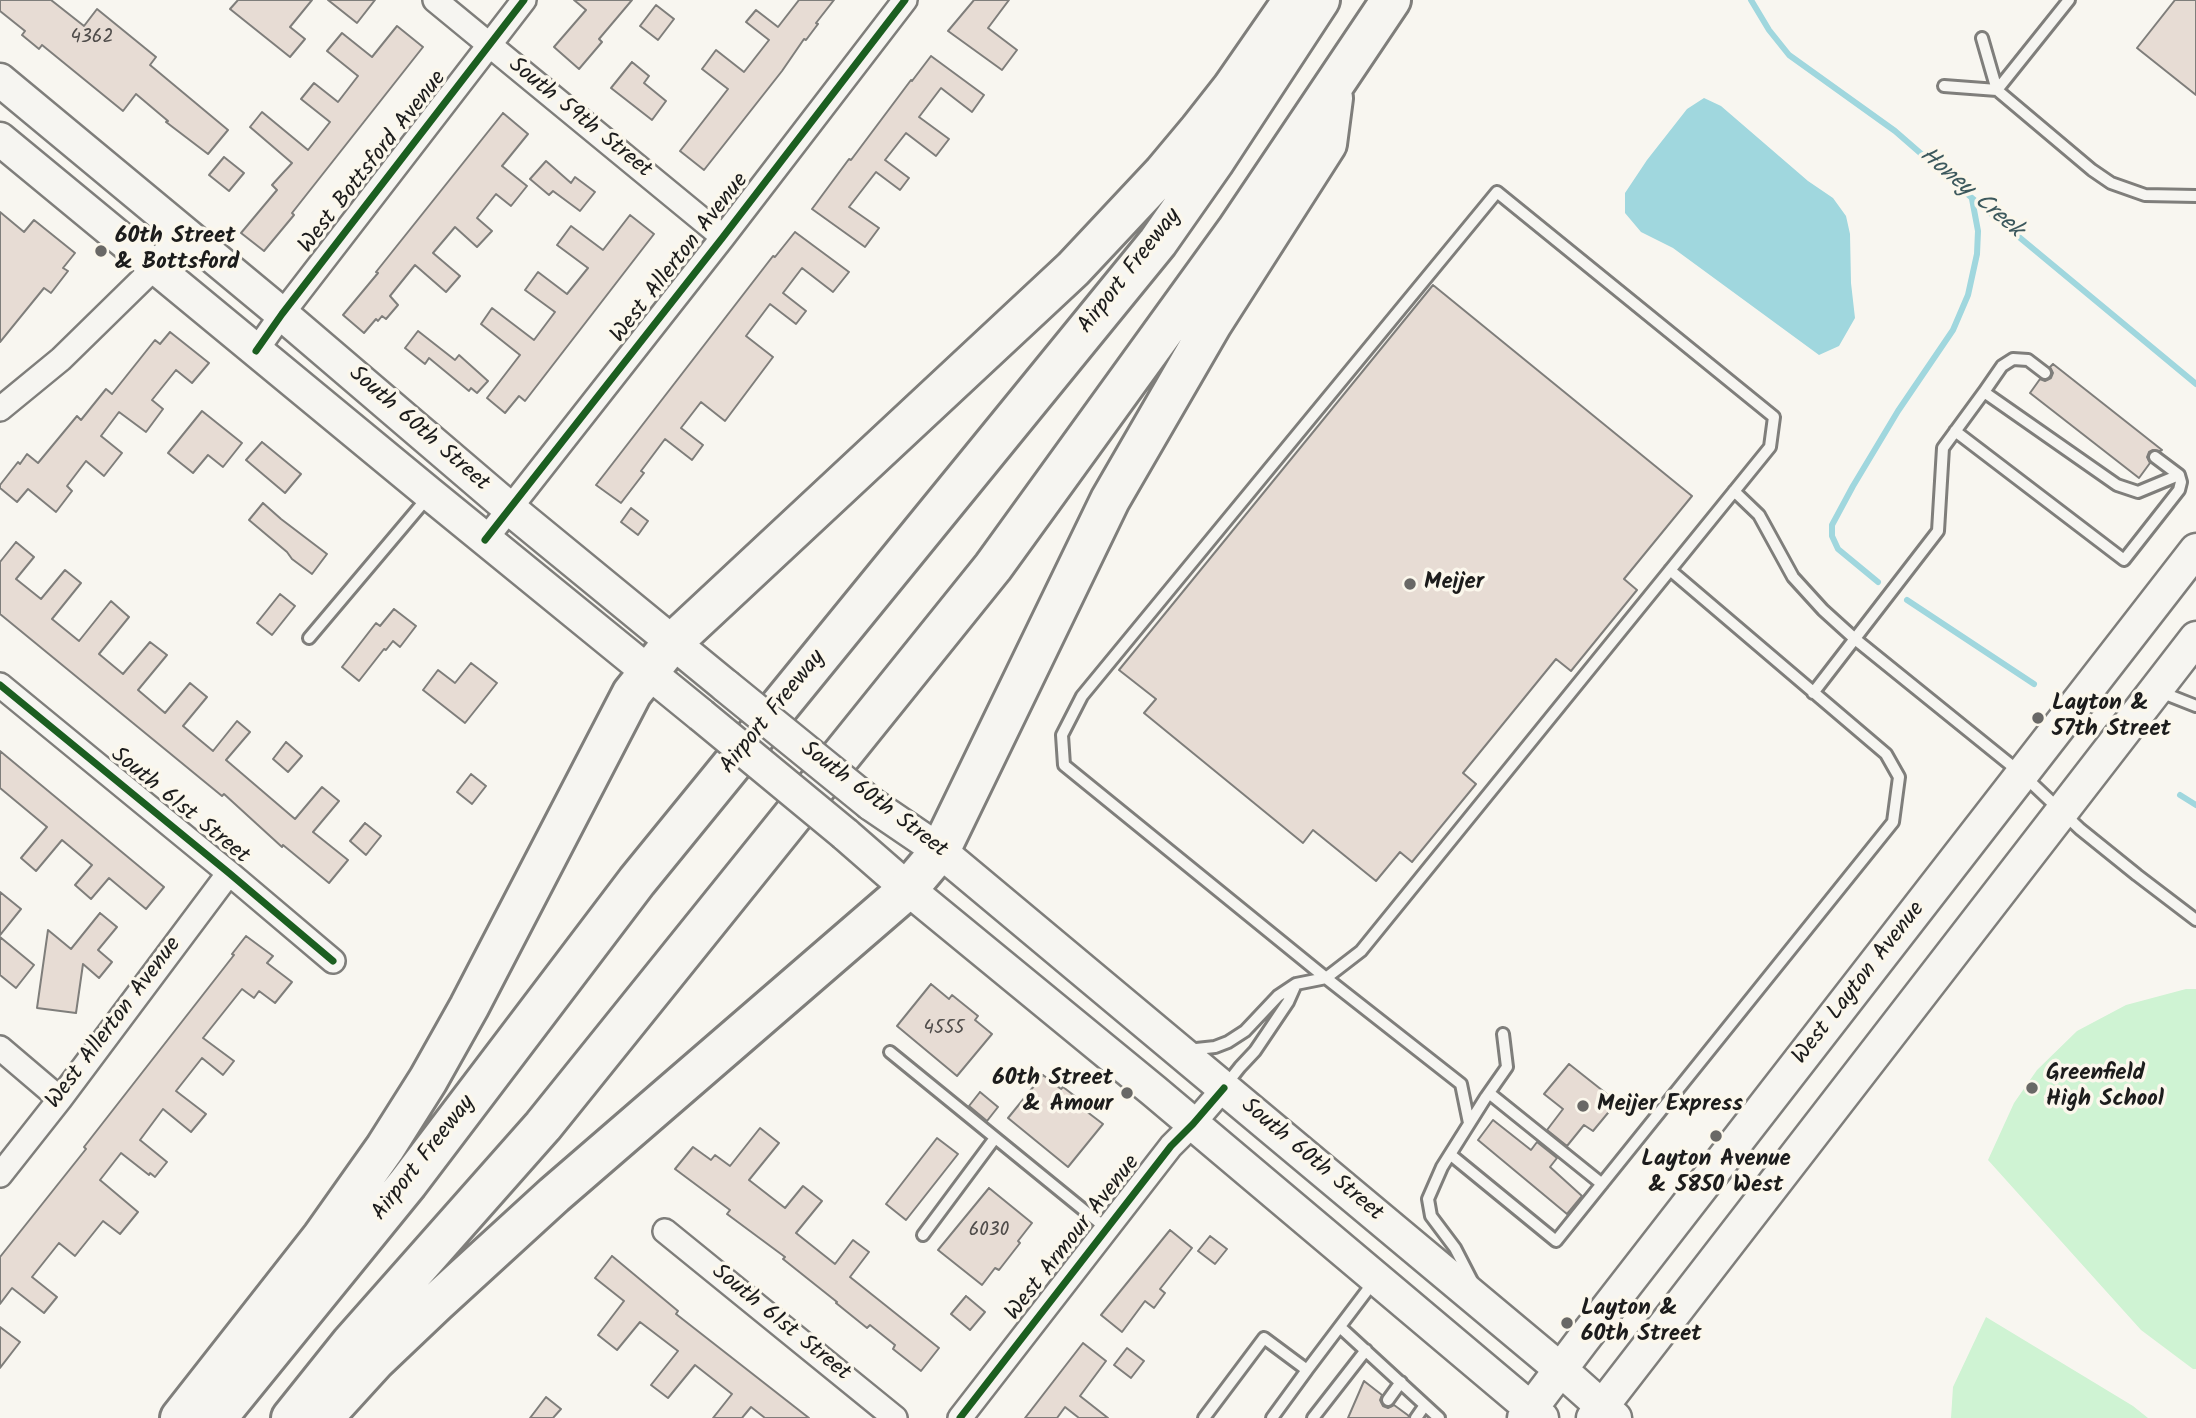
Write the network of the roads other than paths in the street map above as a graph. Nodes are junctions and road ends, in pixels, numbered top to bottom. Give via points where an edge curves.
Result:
1 (435, 0) edge
2 (524, 0) edge
3 (905, 0) edge
4 (1293, 0) edge
5 (1320, 0) edge
6 (1391, 0) edge
7 (2069, 0) edge
8 (1982, 38) dead end
9 (489, 45) junction
10 (0, 80) edge
11 (1334, 86) junction
12 (1944, 86) dead end
13 (1997, 90) junction
14 (0, 139) edge
15 (2196, 196) edge
16 (180, 229) junction
17 (723, 237) junction
18 (155, 267) junction
19 (282, 314) junction
20 (256, 351) junction
21 (2045, 373) dead end
22 (1984, 392) junction
23 (0, 409) edge
24 (1955, 431) junction
25 (2155, 457) dead end
26 (2179, 475) junction
27 (1734, 491) junction
28 (430, 494) junction
29 (509, 508) junction
30 (485, 540) junction
31 (2196, 550) edge
32 (1671, 570) junction
33 (309, 638) dead end
34 (2196, 638) edge
35 (1855, 639) junction
36 (672, 643) junction
37 (648, 673) junction
38 (0, 685) edge
39 (2156, 690) junction
40 (1813, 693) junction
41 (2196, 706) edge
42 (2022, 774) junction
43 (2061, 813) junction
44 (940, 851) junction
45 (229, 873) junction
46 (908, 889) junction
47 (2196, 920) edge
48 (332, 961) dead end
49 (1326, 978) junction
50 (1296, 984) junction
51 (1503, 1034) dead end
52 (0, 1048) edge
53 (890, 1052) dead end
54 (1180, 1052) junction
55 (1224, 1088) junction
56 (1489, 1093) junction
57 (60, 1099) junction
58 (1469, 1123) junction
59 (1193, 1124) junction
60 (995, 1138) junction
61 (1451, 1154) junction
62 (0, 1175) edge
63 (1602, 1184) junction
64 (1107, 1229) junction
65 (665, 1231) dead end
66 (923, 1235) dead end
67 (1406, 1241) junction
68 (1376, 1279) junction
69 (1484, 1306) junction
70 (1340, 1327) junction
71 (1366, 1350) junction
72 (1560, 1369) junction
73 (1307, 1370) junction
74 (1401, 1382) junction
75 (1388, 1400) dead end
76 (1425, 1405) junction
77 (1603, 1414) edge
78 (1532, 1415) edge
79 (180, 1418) edge
80 (217, 1418) edge
81 (291, 1418) edge
82 (323, 1418) edge
83 (895, 1418) edge
84 (960, 1418) edge
85 (1204, 1418) edge
86 (1272, 1418) edge
87 (1314, 1418) edge
88 (1416, 1418) edge
89 (1439, 1418) edge

1 - 9 street, South 59th Street
2 - 9 street, West Bottsford Avenue
3 - 17 street, West Allerton Avenue
4 - 36 highway via 1199,130 1073,269
5 - 80 highway, Airport Freeway via 1158,242 637,881 408,1183
6 - 11 highway
7 - 13 lane
8 - 13 lane
9 - 17 street, South 59th Street
9 - 19 street, West Bottsford Avenue
10 - 16 main road, South 60th Street
11 - 44 highway via 1327,144 1212,324 1110,500
11 - 81 highway via 1236,231 993,567 542,1125
12 - 13 lane
13 - 15 lane via 2111,183 2145,195
14 - 18 main road, South 60th Street
16 - 18 street
16 - 19 main road, South 60th Street
17 - 29 street, West Allerton Avenue
18 - 20 main road, South 60th Street
18 - 23 street via 61,359
19 - 20 street, West Bottsford Avenue
19 - 29 main road, South 60th Street
20 - 28 main road, South 60th Street
21 - 22 lane via 2028,360 2013,359 2002,366
22 - 24 lane
22 - 26 lane via 2117,485 2138,492
24 - 26 lane via 2124,560 2179,490
24 - 35 lane via 1943,448 1938,531
25 - 26 lane
27 - 32 lane
27 - 35 lane via 1759,515 1793,577
27 - 49 lane via 1770,447 1774,416 1497,192 1082,696 1062,735 1064,765
28 - 30 main road, South 60th Street
28 - 33 lane
29 - 30 street, West Allerton Avenue
29 - 36 main road, South 60th Street
30 - 37 main road, South 60th Street
31 - 42 main road, West Layton Avenue
32 - 40 lane
32 - 49 lane via 1361,951
34 - 39 main road
35 - 40 lane
35 - 42 lane
36 - 37 highway
36 - 44 main road, South 60th Street, bridge via 871,804
37 - 46 main road, South 60th Street, bridge
37 - 79 highway via 632,693 428,1080 322,1237
38 - 45 street, South 61st Street
39 - 41 lane
39 - 43 main road
40 - 63 lane via 1886,754 1899,777 1893,822
42 - 43 lane
42 - 72 main road, West Layton Avenue
43 - 47 lane
43 - 77 main road
44 - 46 highway
44 - 54 main road, South 60th Street
45 - 48 street, South 61st Street
45 - 57 street, West Allerton Avenue
46 - 59 main road, South 60th Street
46 - 82 highway via 554,1195 376,1360
49 - 50 lane
49 - 58 lane via 1461,1084
50 - 54 lane via 1228,1042
50 - 55 lane via 1255,1051
51 - 56 lane via 1507,1067
52 - 57 street
53 - 60 lane
54 - 55 main road, South 60th Street
55 - 59 street, West Armour Avenue
55 - 67 main road, South 60th Street
56 - 58 lane
56 - 63 lane
57 - 62 street, West Allerton Avenue
58 - 61 lane
59 - 64 street, West Armour Avenue
59 - 68 main road, South 60th Street
60 - 64 lane
60 - 66 lane
61 - 63 lane via 1556,1241
61 - 69 lane via 1432,1186 1428,1199 1431,1216 1455,1248
64 - 84 street, West Armour Avenue
65 - 83 street, South 61st Street
67 - 68 main road
67 - 69 main road, South 60th Street
68 - 70 lane
68 - 78 main road, South 60th Street
69 - 72 main road, South 60th Street
70 - 71 lane
70 - 73 lane
71 - 74 lane
71 - 87 lane
72 - 77 main road, South 60th Street
72 - 78 main road, West Layton Avenue
73 - 85 lane via 1264,1338
73 - 86 lane
74 - 75 lane
74 - 76 lane
76 - 88 lane
76 - 89 lane

